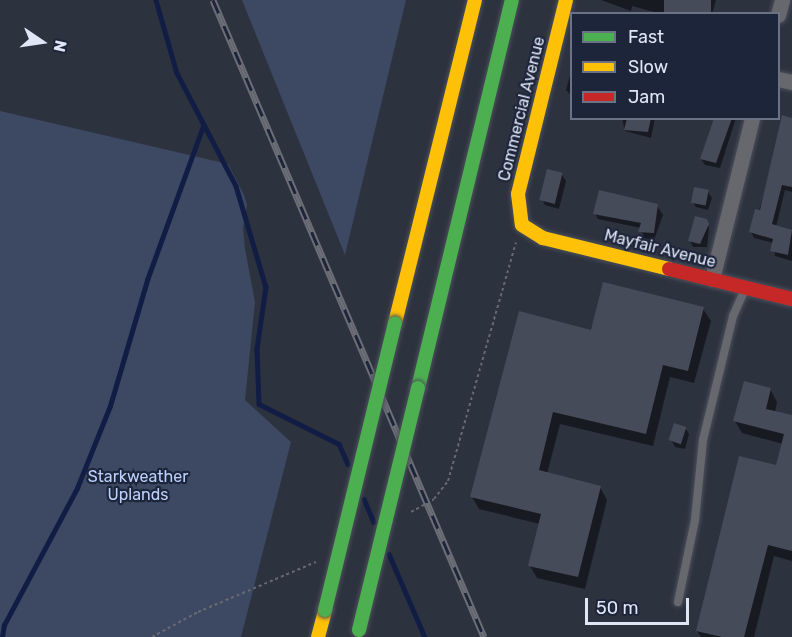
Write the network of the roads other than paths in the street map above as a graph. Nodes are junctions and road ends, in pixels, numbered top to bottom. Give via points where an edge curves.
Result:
1 (475, 0) edge
2 (512, 0) edge
3 (518, 0) edge
4 (566, 0) edge
5 (566, 26) edge
6 (501, 48) junction
7 (752, 120) edge
8 (522, 225) joint
9 (712, 279) junction
10 (746, 288) junction
11 (792, 299) edge
12 (678, 602) dead end
13 (358, 634) edge
14 (318, 637) edge

1 - 14 main road, bridge
2 - 6 main road
3 - 6 main road
4 - 5 main road, Commercial Avenue
5 - 8 main road, Commercial Avenue via 518,194
6 - 13 main road, bridge
7 - 9 street
8 - 9 main road, Mayfair Avenue via 543,238
9 - 10 main road, Mayfair Avenue
10 - 11 main road, Mayfair Avenue
10 - 12 lane via 734,316 703,440 695,520

